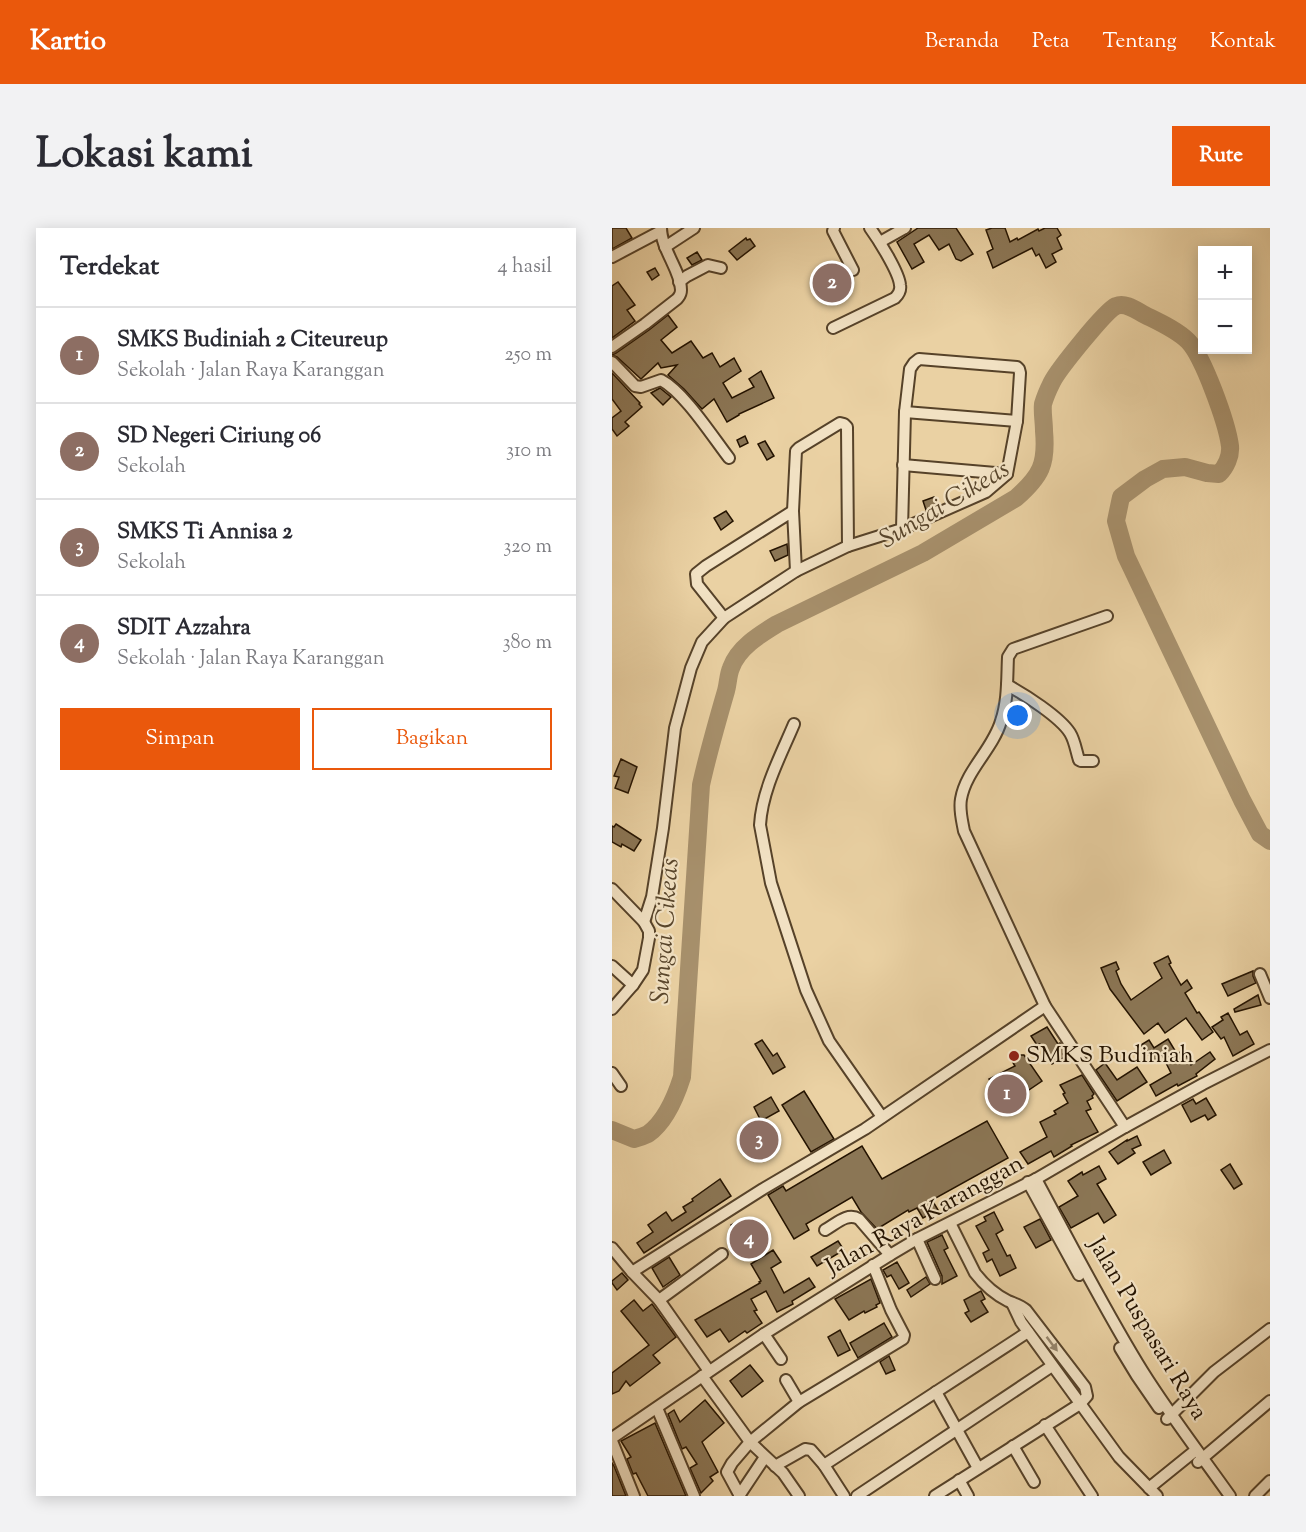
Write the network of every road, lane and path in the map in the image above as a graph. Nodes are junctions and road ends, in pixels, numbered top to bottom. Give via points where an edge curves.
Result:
1 (694, 228) edge
2 (834, 228) edge
3 (870, 228) edge
4 (905, 228) edge
5 (661, 229) edge
6 (880, 242) junction
7 (665, 247) junction
8 (612, 256) edge
9 (721, 268) dead end
10 (853, 270) dead end
11 (679, 282) junction
12 (833, 328) dead end
13 (612, 347) edge
14 (612, 362) edge
15 (905, 412) junction
16 (1017, 421) junction
17 (729, 458) dead end
18 (903, 465) junction
19 (1007, 474) junction
20 (794, 511) junction
21 (902, 529) junction
22 (848, 546) junction
23 (796, 572) junction
24 (1107, 616) dead end
25 (724, 618) junction
26 (1006, 685) junction
27 (794, 724) dead end
28 (1093, 761) dead end
29 (612, 889) edge
30 (644, 921) junction
31 (612, 966) edge
32 (1260, 974) dead end
33 (633, 985) junction
34 (1270, 998) edge
35 (1045, 1006) junction
36 (612, 1009) edge
37 (1270, 1050) edge
38 (612, 1073) edge
39 (621, 1086) dead end
40 (882, 1117) junction
41 (1125, 1127) junction
42 (1032, 1181) junction
43 (950, 1223) junction
44 (825, 1230) dead end
45 (917, 1239) junction
46 (612, 1248) edge
47 (722, 1254) dead end
48 (890, 1255) junction
49 (873, 1265) junction
50 (632, 1272) junction
51 (935, 1279) dead end
52 (659, 1300) junction
53 (1012, 1303) junction
54 (1270, 1329) edge
55 (1028, 1332) junction
56 (764, 1335) junction
57 (781, 1359) dead end
58 (1052, 1366) junction
59 (706, 1374) junction
60 (786, 1380) dead end
61 (936, 1392) junction
62 (1270, 1401) edge
63 (799, 1402) junction
64 (1080, 1404) junction
65 (657, 1408) junction
66 (1270, 1410) edge
67 (1169, 1417) junction
68 (1045, 1425) junction
69 (956, 1430) junction
70 (612, 1440) edge
71 (750, 1442) junction
72 (1012, 1446) junction
73 (765, 1457) junction
74 (1200, 1460) junction
75 (776, 1466) junction
76 (824, 1466) junction
77 (978, 1468) junction
78 (960, 1480) junction
79 (1270, 1481) edge
80 (1034, 1482) dead end
81 (1153, 1492) edge
82 (634, 1496) edge
83 (694, 1496) edge
84 (740, 1496) edge
85 (799, 1496) edge
86 (844, 1496) edge
87 (858, 1496) edge
88 (935, 1496) edge
89 (968, 1496) edge
90 (1092, 1496) edge
91 (1223, 1496) edge
92 (1230, 1496) edge
93 (1255, 1496) edge

1 - 7 street
2 - 10 street
3 - 6 street
4 - 6 street
5 - 7 street
5 - 8 street
6 - 12 street via 900,283 899,293
7 - 11 street
9 - 11 street via 708,265
11 - 13 street via 681,294 677,299
14 - 17 street via 635,386 661,380 668,384
15 - 16 street
15 - 16 street via 910,369 919,359 1017,367
15 - 18 street
16 - 19 street
18 - 19 street
18 - 21 street
19 - 21 street via 986,492
20 - 22 street via 796,452 844,424
20 - 23 street
20 - 25 street via 696,574 697,584
21 - 22 street
22 - 23 street
23 - 25 street
24 - 26 street via 1014,648 1008,657
25 - 30 street via 702,642 682,699 652,897
26 - 28 street via 1065,727 1079,760
26 - 35 street via 1002,721 965,786 960,812 964,831
27 - 40 street via 769,783 760,817 771,883 806,990 829,1041
29 - 30 street
30 - 33 street via 649,931 645,966
31 - 33 street
32 - 34 street
33 - 36 street
35 - 40 street
35 - 41 street
37 - 41 street, Jalan Raya Karanggan
38 - 39 street
40 - 50 street
41 - 42 street, Jalan Raya Karanggan
42 - 43 street, Jalan Raya Karanggan
42 - 67 street, Jalan Puspasari Raya
43 - 45 street, Jalan Raya Karanggan
43 - 53 street via 975,1273 994,1293
44 - 48 street via 854,1216
45 - 48 street, Jalan Raya Karanggan
45 - 51 street
46 - 50 street
47 - 52 street
48 - 49 street, Jalan Raya Karanggan
49 - 56 street, Jalan Raya Karanggan
49 - 63 street via 904,1339
50 - 52 street
52 - 59 street
53 - 55 street
53 -> 64 street via 1030,1315 1085,1387 1087,1396
54 - 67 street via 1214,1372
55 - 58 street
55 - 61 street
56 - 57 street
56 - 59 street, Jalan Raya Karanggan
58 - 64 street
58 - 69 street
59 - 65 street, Jalan Raya Karanggan
59 - 71 street
60 - 63 street
61 - 69 street
61 - 76 street
62 - 74 street
63 - 71 street
64 - 68 street
64 - 81 street via 1119,1457
65 - 70 street, Jalan Raya Karanggan
65 - 83 street
66 - 74 street
67 - 74 street, Jalan Puspasari Raya
68 - 72 street
68 - 90 street
69 - 77 street
69 - 87 street
70 - 82 street
71 - 73 street
71 - 84 street via 727,1472
72 - 77 street
72 - 80 street
73 - 75 street
73 - 84 street
74 - 81 street
74 - 91 street, Jalan Puspasari Raya
74 - 92 street, Jalan Puspasari Raya
75 - 76 street via 808,1449
75 - 85 street
76 - 86 street
77 - 78 street
78 - 88 street
78 - 89 street
79 - 93 street

